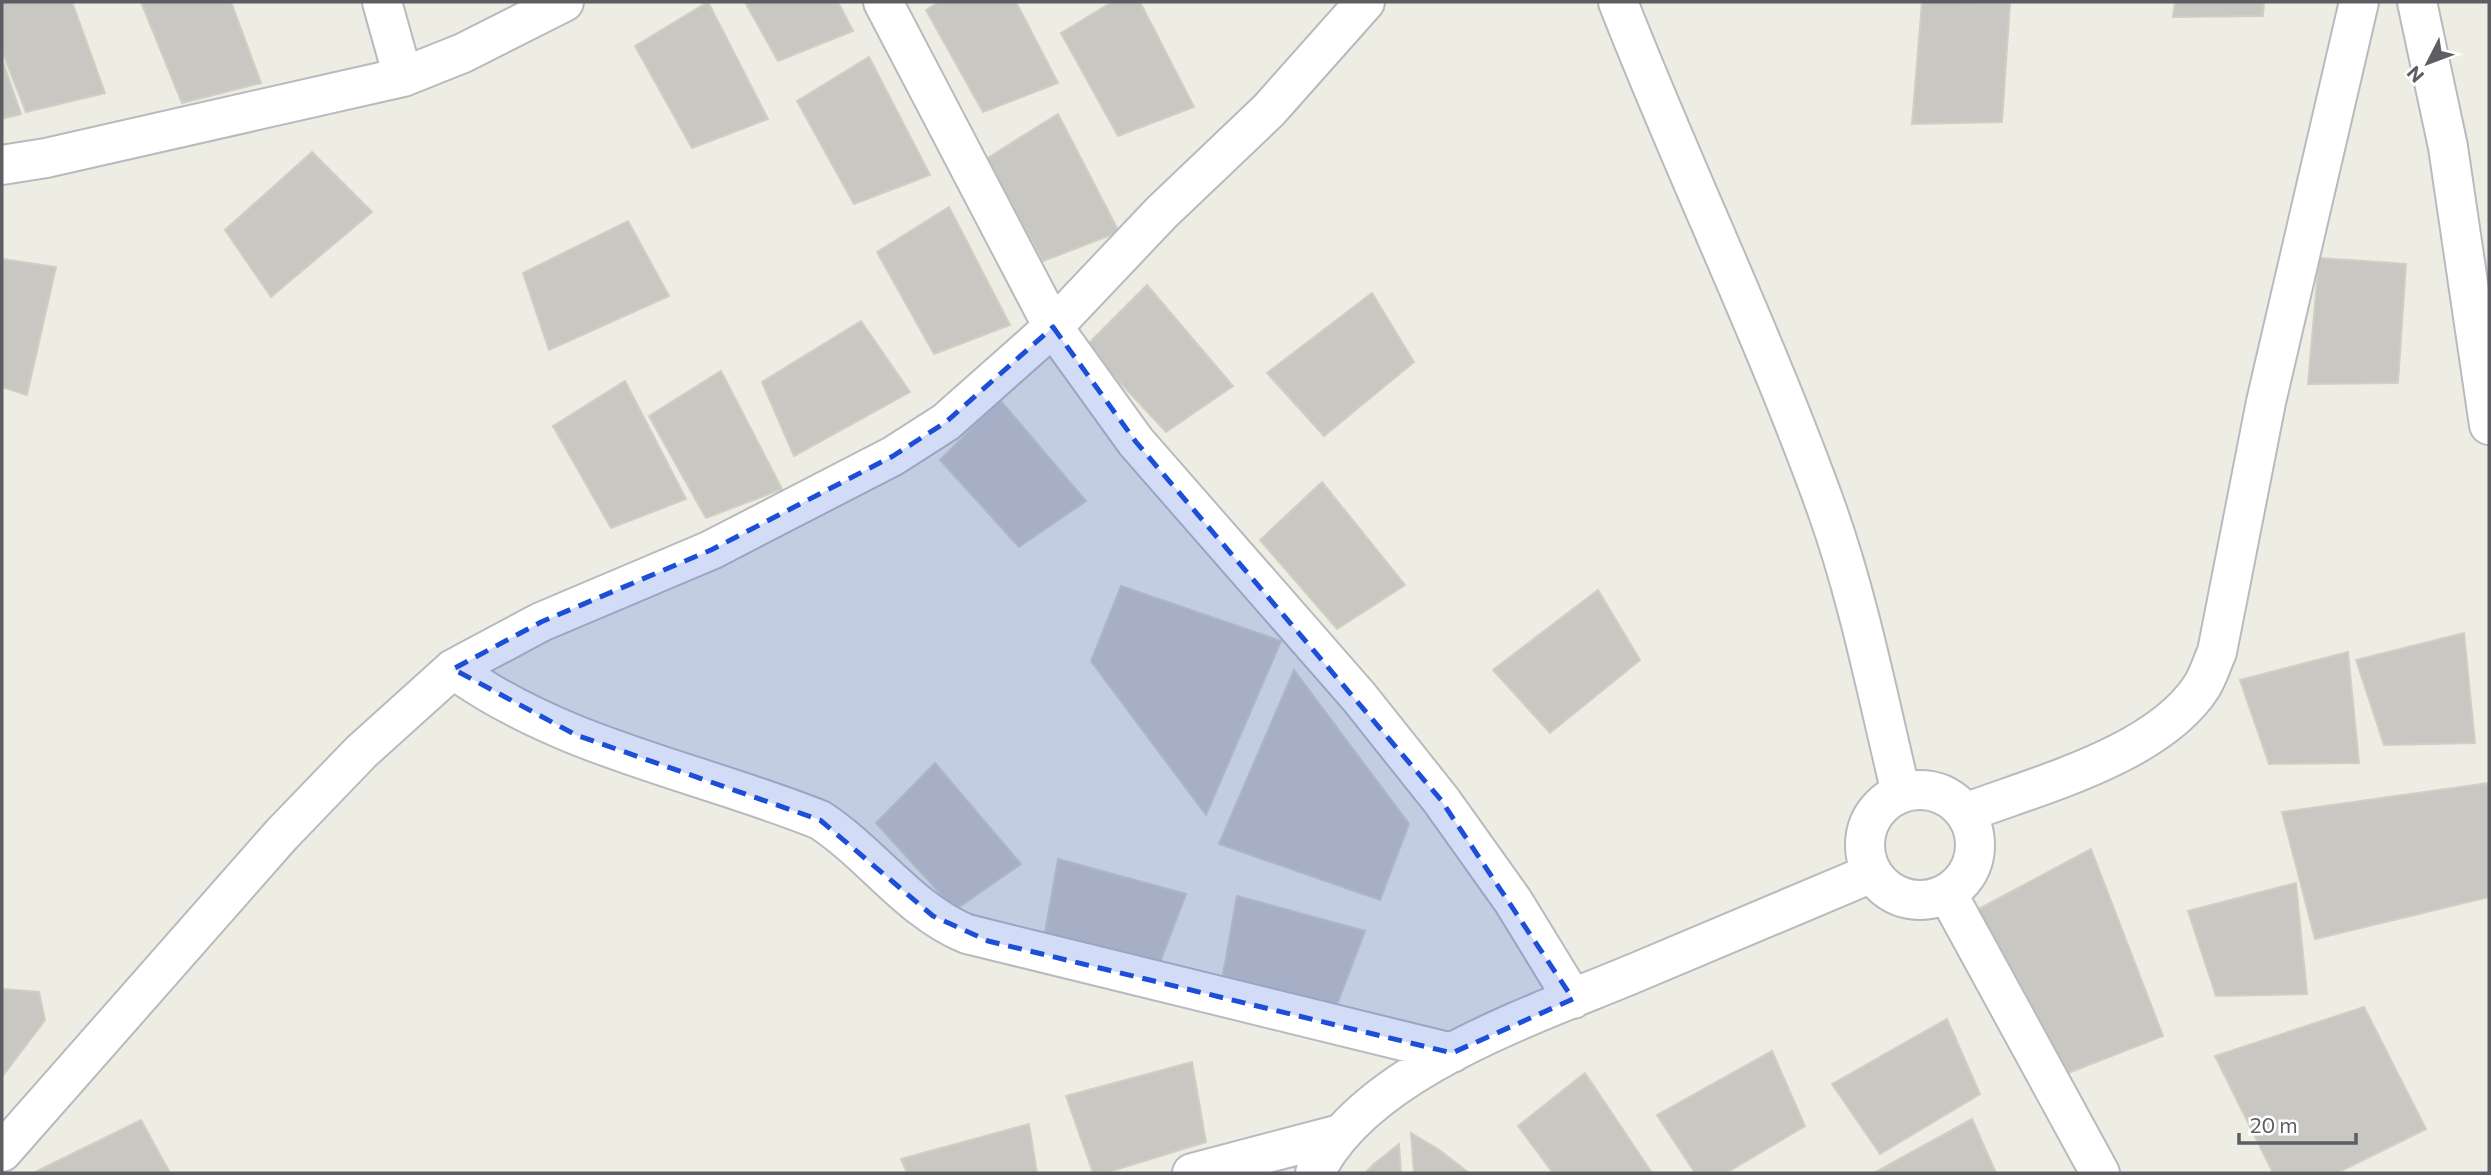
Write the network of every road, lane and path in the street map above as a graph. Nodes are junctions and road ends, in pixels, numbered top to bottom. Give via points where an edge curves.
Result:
1 (382, 2) edge
2 (564, 2) edge
3 (883, 2) edge
4 (1365, 2) edge
5 (1618, 2) edge
6 (2359, 2) edge
7 (2417, 2) edge
8 (403, 77) junction
9 (2, 165) edge
10 (1053, 327) junction
11 (2489, 425) edge
12 (453, 670) junction
13 (1901, 793) junction
14 (1965, 813) junction
15 (1872, 873) junction
16 (1947, 893) junction
17 (1573, 999) junction
18 (1452, 1053) junction
19 (1340, 1134) junction
20 (2, 1152) edge
21 (1192, 1173) edge
22 (1315, 1173) edge
23 (2100, 1173) edge

1 - 8 street
2 - 8 street via 463,53
3 - 10 street
4 - 10 street via 1269,110 1161,213
5 - 13 street via 1769,359 1826,508 1851,586
6 - 14 street via 2266,401 2217,652 2202,686 2184,708 2130,747
7 - 11 street via 2448,148
8 - 9 street
10 - 12 street via 946,422 893,456 711,550 541,622
10 - 17 street via 1136,442 1359,697 1441,800 1513,901
12 - 18 street via 576,735 820,820 933,916 967,934
12 - 20 street via 362,751 282,834
13 - 14 street via 1937,792
13 - 15 street via 1873,815 1866,831 1865,850
14 - 16 street via 1975,848 1966,874
15 - 16 street via 1894,894 1911,900 1930,900
15 - 17 street
16 - 23 street
17 - 18 street
18 - 19 street via 1380,1097
19 - 21 street
19 - 22 street

